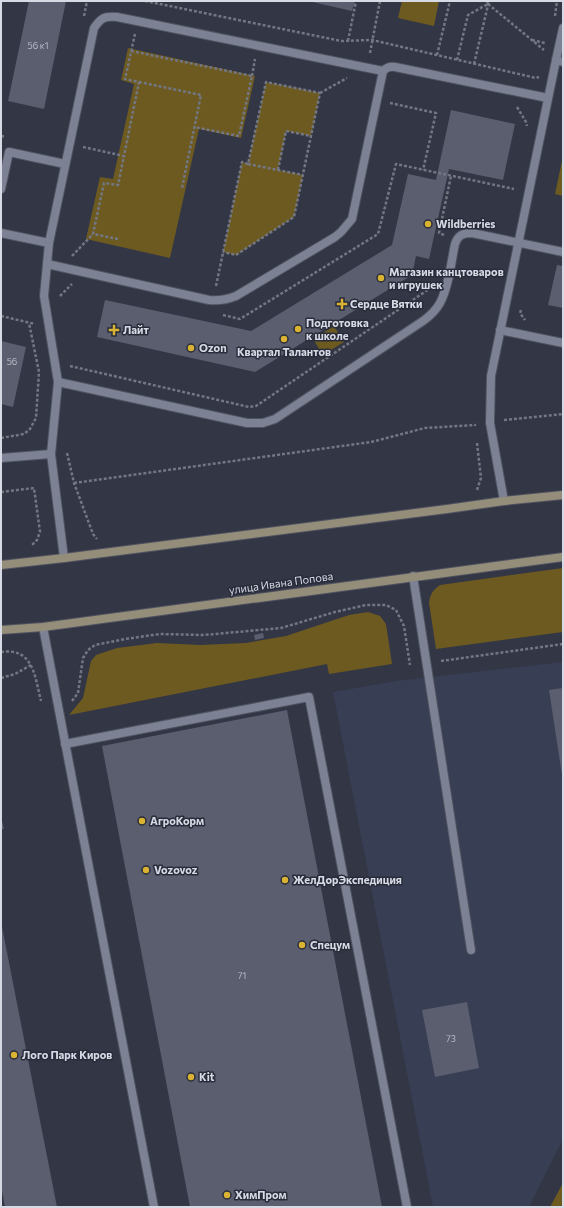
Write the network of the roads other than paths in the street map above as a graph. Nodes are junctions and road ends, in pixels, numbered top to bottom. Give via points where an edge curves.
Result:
1 (563, 28) edge
2 (560, 61) edge
3 (383, 72) junction
4 (548, 98) junction
5 (5, 151) edge
6 (65, 164) junction
7 (1, 189) edge
8 (1, 233) edge
9 (49, 243) junction
10 (518, 243) junction
11 (563, 252) edge
12 (47, 264) junction
13 (500, 330) junction
14 (563, 343) edge
15 (58, 382) junction
16 (51, 454) junction
17 (1, 458) edge
18 (563, 495) edge
19 (504, 501) junction
20 (563, 557) edge
21 (64, 558) junction
22 (1, 565) edge
23 (413, 576) junction
24 (43, 627) junction
25 (1, 630) edge
26 (66, 744) junction
27 (472, 950) dead end
28 (154, 1207) edge
29 (407, 1207) edge

1 - 2 lane
2 - 4 lane
3 - 4 lane via 390,66
3 - 6 lane via 108,16 100,19 94,28
3 - 12 lane via 352,219 335,237 236,296 226,300 213,300
4 - 10 lane
5 - 6 lane
5 - 7 lane
6 - 9 lane
8 - 9 lane
9 - 12 lane
10 - 11 lane
10 - 13 lane
10 - 15 lane via 472,233 458,237 444,292 432,314 275,419 263,423 247,423
12 - 15 lane via 44,296
13 - 14 lane
13 - 19 lane via 490,376 490,423
15 - 16 lane
16 - 17 lane
16 - 21 lane
18 - 19 main road
19 - 21 main road
20 - 23 main road, улица Ивана Попова
21 - 22 main road
23 - 24 main road, улица Ивана Попова
23 - 27 lane
24 - 25 main road, улица Ивана Попова
24 - 26 lane
26 - 28 lane
26 - 29 lane via 309,697

